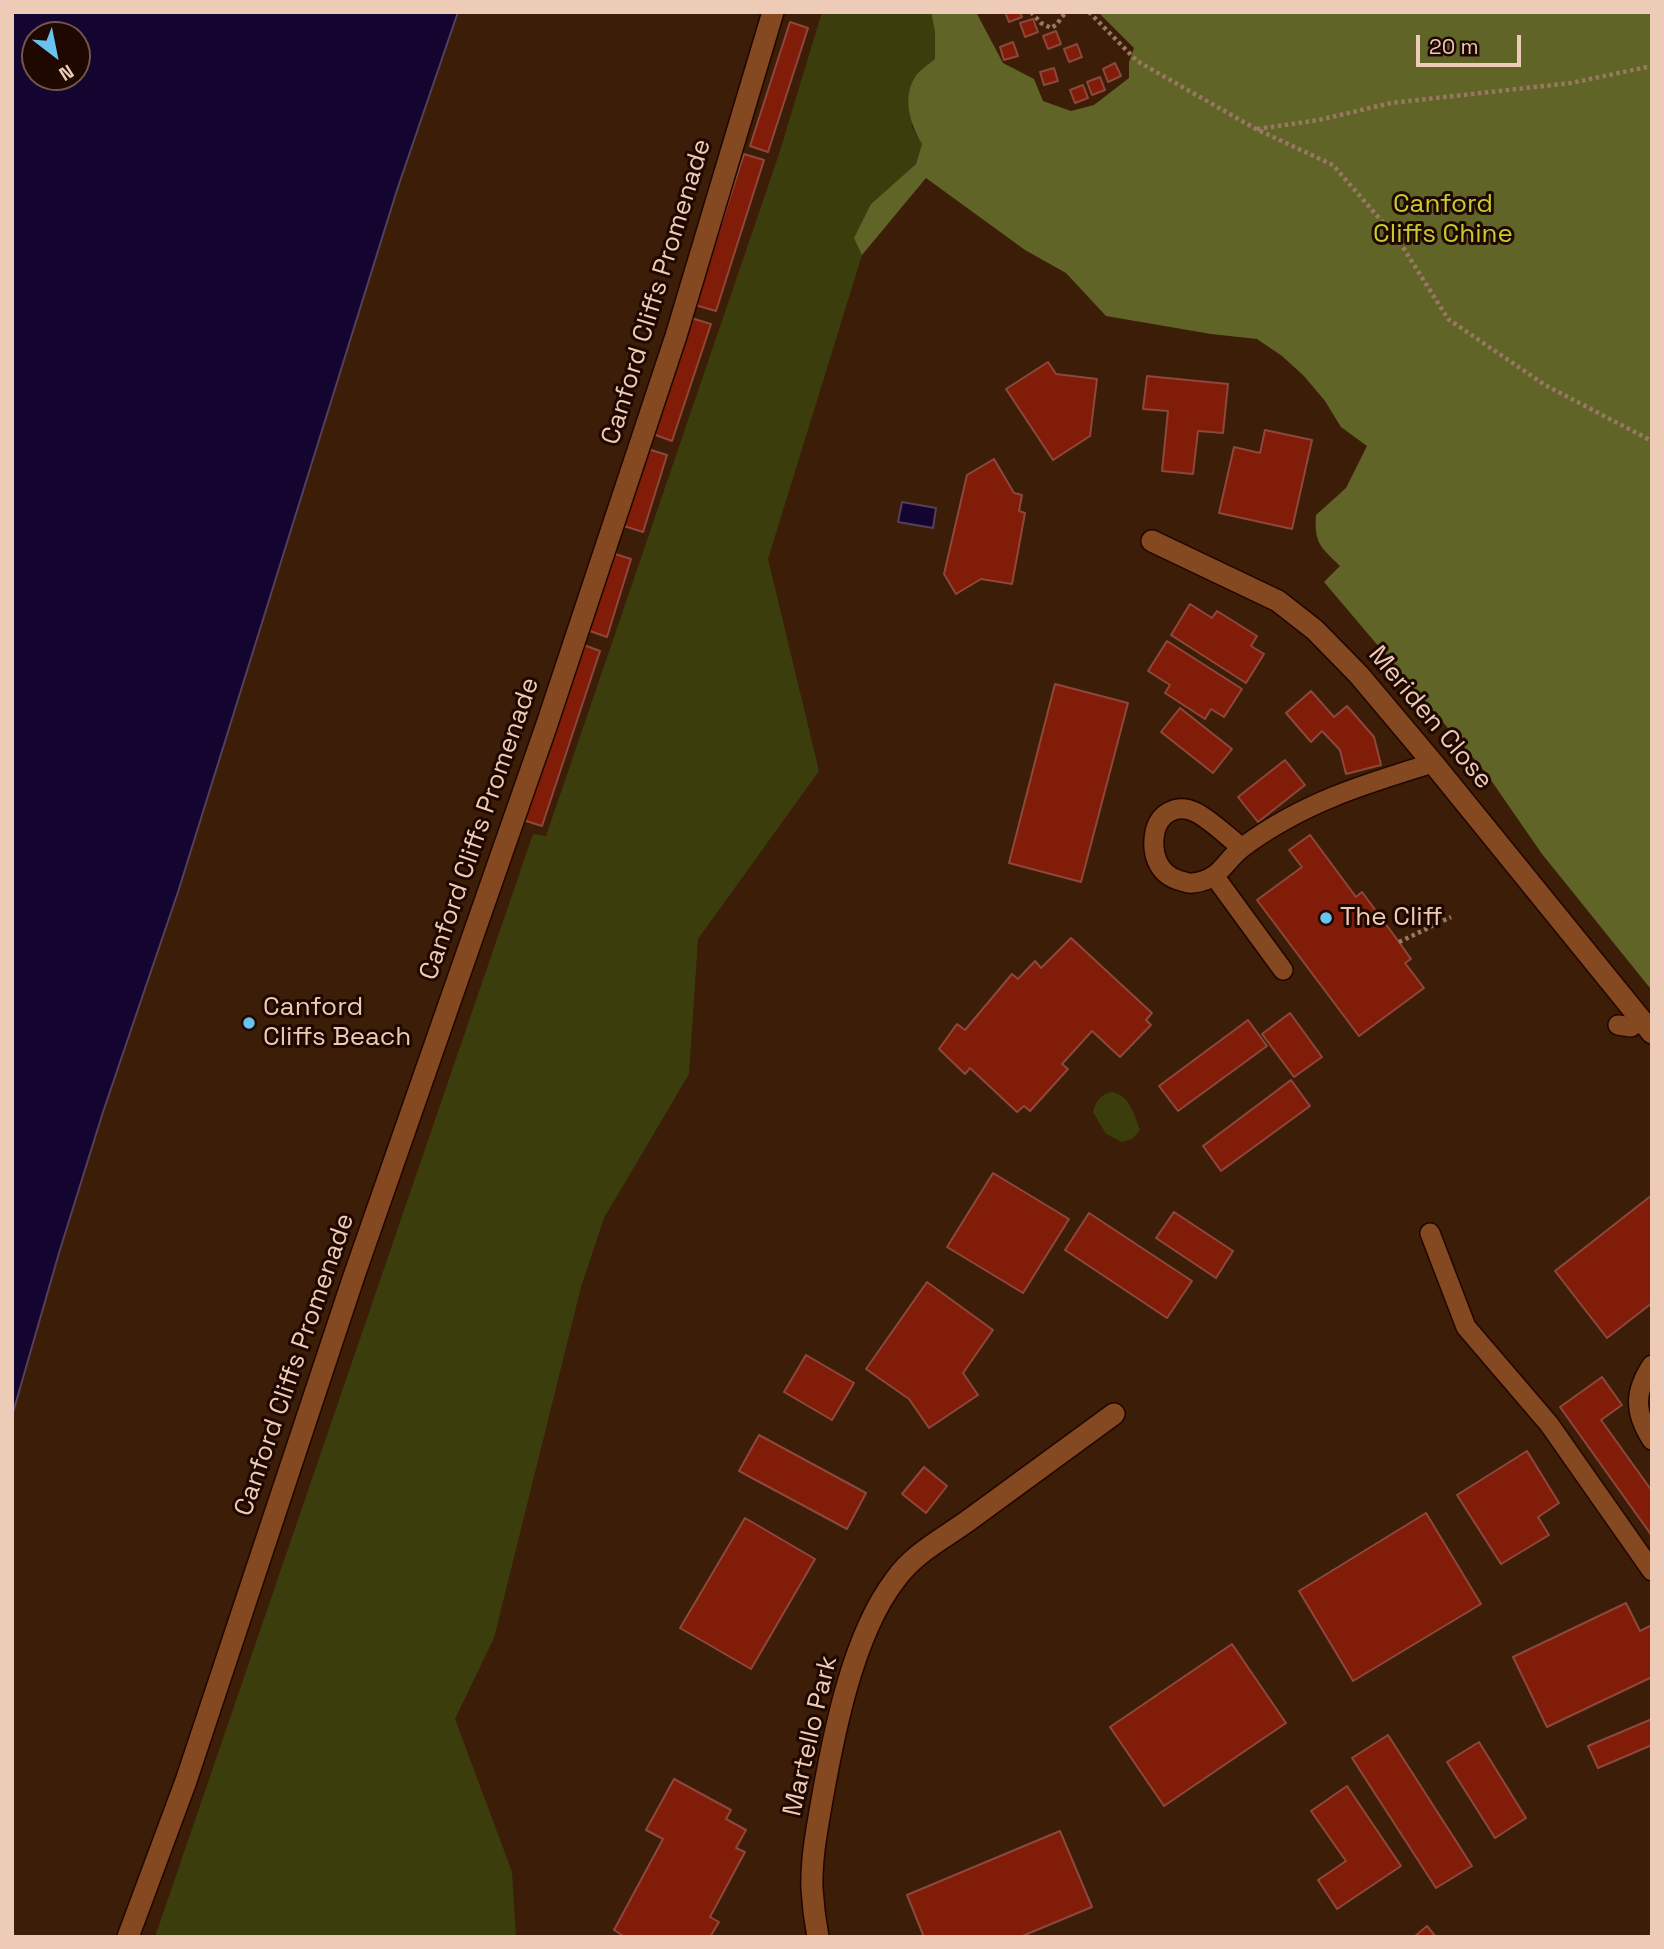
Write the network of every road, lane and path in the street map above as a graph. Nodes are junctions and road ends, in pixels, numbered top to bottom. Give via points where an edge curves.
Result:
1 (773, 12) edge
2 (1031, 12) edge
3 (1066, 12) edge
4 (1089, 12) edge
5 (1652, 66) edge
6 (1256, 129) junction
7 (1652, 441) edge
8 (1152, 541) dead end
9 (1433, 763) junction
10 (1242, 848) junction
11 (1215, 877) junction
12 (1451, 917) dead end
13 (1399, 942) dead end
14 (1283, 970) dead end
15 (1640, 1022) edge
16 (1430, 1233) dead end
17 (1652, 1365) edge
18 (1114, 1414) dead end
19 (1652, 1440) edge
20 (1652, 1571) edge
21 (128, 1937) edge
22 (818, 1937) edge

1 - 21 street, Canford Cliffs Promenade via 676,336 559,688 354,1276 186,1782
2 - 3 path via 1051,28
4 - 6 path via 1137,61
5 - 6 path via 1571,83 1391,103
6 - 7 path via 1333,165 1399,240 1448,319 1545,384
8 - 9 street, Meriden Close via 1278,601 1315,630
9 - 10 lane via 1306,807
9 - 15 street, Meriden Close
10 - 11 lane
10 - 11 lane via 1195,812 1181,808 1165,813 1153,841 1156,862 1170,877 1191,884
11 - 14 lane
12 - 13 path
16 - 20 lane via 1466,1327 1549,1424
17 - 19 lane via 1641,1381 1637,1403
18 - 22 street, Martello Park via 922,1551 895,1579 879,1606 848,1685 829,1761 813,1861

